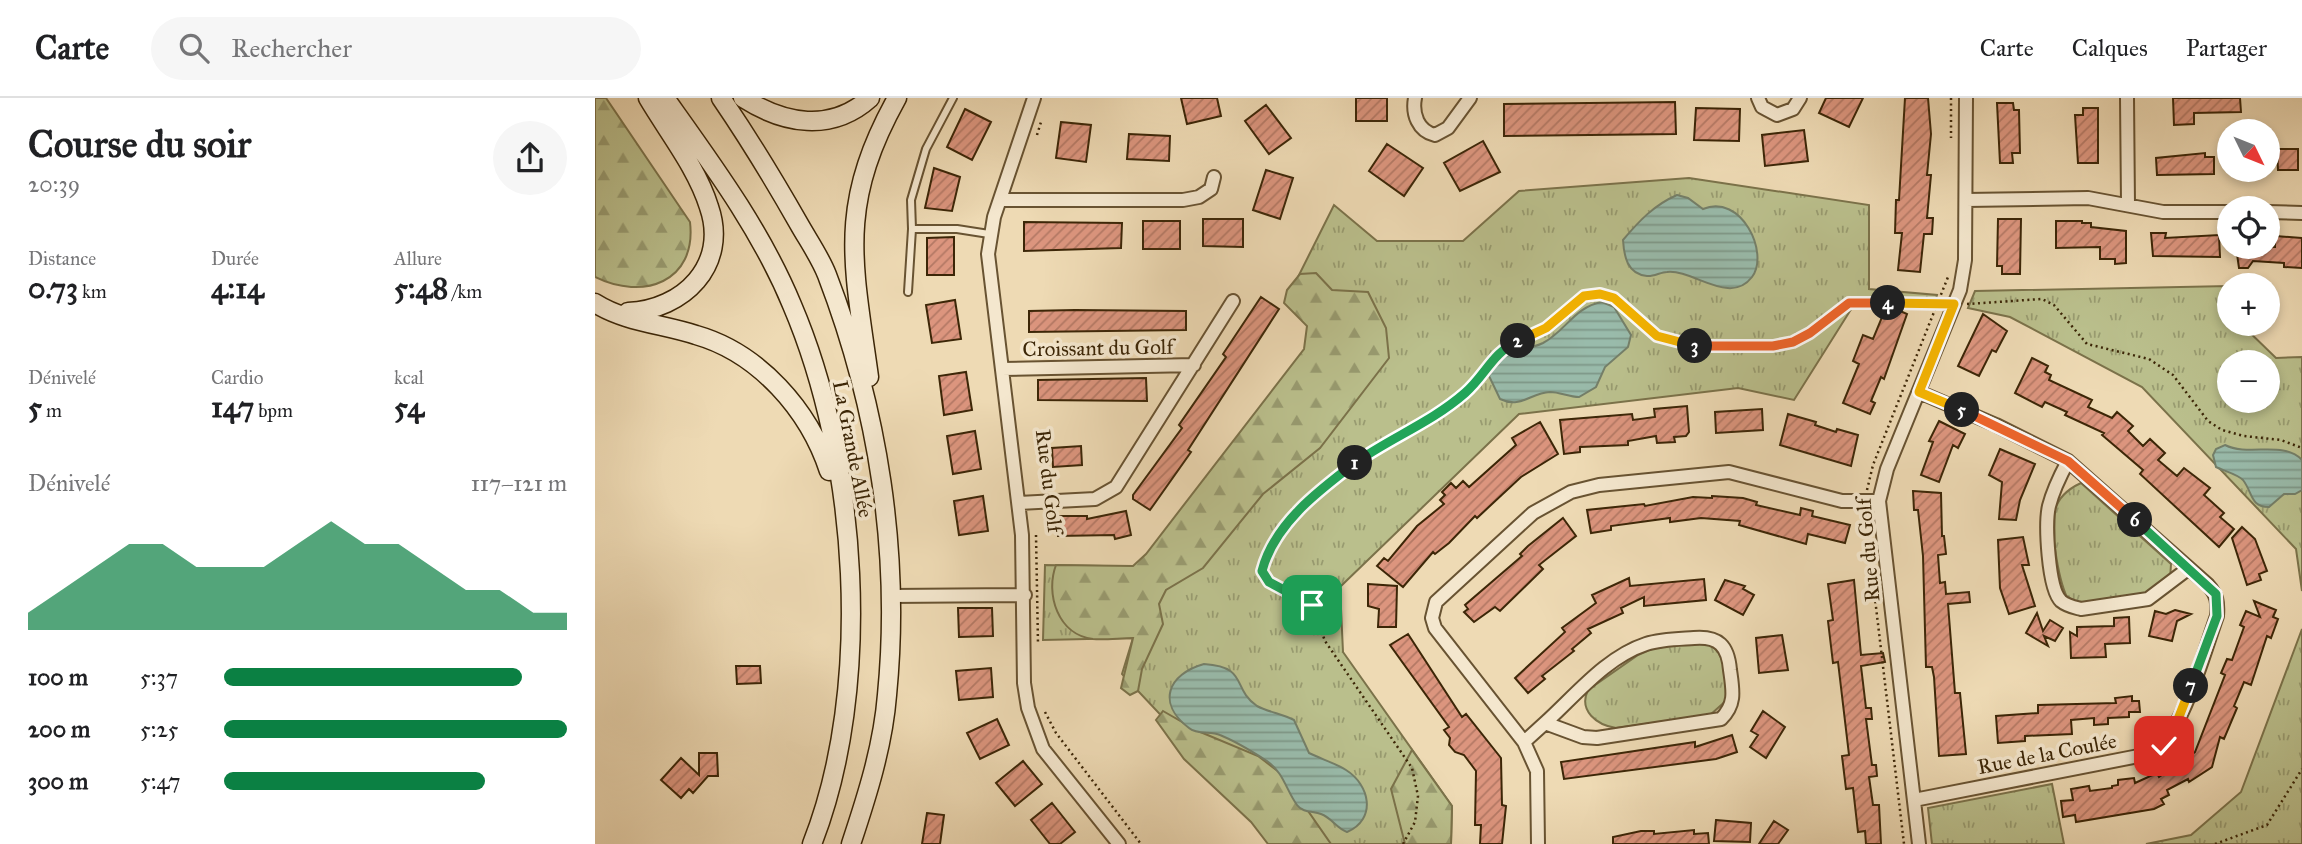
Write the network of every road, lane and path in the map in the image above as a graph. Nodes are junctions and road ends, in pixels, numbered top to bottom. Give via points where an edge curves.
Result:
1 (648, 98) edge
2 (665, 98) edge
3 (721, 98) edge
4 (743, 98) edge
5 (870, 98) edge
6 (897, 98) edge
7 (953, 98) edge
8 (1034, 98) edge
9 (1415, 98) edge
10 (1470, 98) edge
11 (1758, 98) edge
12 (1800, 98) edge
13 (1951, 98) edge
14 (1966, 98) edge
15 (2127, 98) edge
16 (1041, 120) dead end
17 (1951, 139) dead end
18 (1034, 142) dead end
19 (1214, 177) dead end
20 (1000, 200) junction
21 (1966, 200) junction
22 (2128, 204) junction
23 (2217, 212) edge
24 (2280, 212) edge
25 (2302, 213) edge
26 (912, 229) junction
27 (989, 234) junction
28 (1949, 274) dead end
29 (908, 292) dead end
30 (1233, 301) dead end
31 (595, 303) edge
32 (1954, 304) junction
33 (1937, 306) junction
34 (614, 313) junction
35 (1194, 365) junction
36 (1002, 369) junction
37 (1919, 392) junction
38 (2302, 448) edge
39 (2068, 461) junction
40 (883, 484) junction
41 (1879, 501) junction
42 (1026, 503) junction
43 (1865, 503) junction
44 (844, 518) junction
45 (2189, 568) junction
46 (1025, 595) junction
47 (891, 596) junction
48 (1038, 652) dead end
49 (1044, 710) dead end
50 (1545, 723) junction
51 (1524, 743) junction
52 (2302, 769) edge
53 (1914, 800) junction
54 (812, 844) edge
55 (851, 844) edge
56 (1119, 844) edge
57 (1141, 844) edge
58 (1403, 844) edge
59 (1538, 844) edge
60 (1904, 844) edge
61 (1919, 844) edge
62 (2214, 844) edge

1 - 34 street via 710,208 710,250 705,270 671,303 650,311
2 - 44 street, La Grande Allée via 720,175 793,306 815,372
3 - 40 street, La Grande Allée via 757,149 826,272 865,393
4 - 5 street via 790,120 813,122 834,120
6 - 40 street via 864,168 852,253
7 - 26 lane via 926,149 911,200
8 - 20 street, Rue du Golf
9 - 10 street via 1416,119 1427,133 1435,135 1448,128
11 - 12 street via 1762,107 1777,115 1793,109
13 - 17 path
14 - 21 street, Rue du Golf
15 - 22 street
16 - 18 path
19 - 20 street via 1211,189 1183,200
20 - 27 street, Rue du Golf
21 - 22 street via 2088,198
21 - 32 street, Rue du Golf via 1965,260
22 - 23 street via 2163,212
24 - 25 street
26 - 27 lane
26 - 29 lane
27 - 36 street, Rue du Golf
28 - 33 path, Rue du Golf
30 - 35 street, Croissant du Golf
31 - 34 street
32 - 33 path
32 - 37 street, Rue du Golf
32 - 38 path via 2042,299 2054,305 2087,344 2148,359 2173,375 2208,421 2222,430
33 - 43 path, Rue du Golf via 1873,465
33 - 58 path via 1849,303 1793,342 1700,347 1657,336 1614,298 1584,296 1546,328 1506,346 1468,391 1358,461 1291,518 1266,555 1262,571 1269,582 1312,605 1325,641 1412,768 1418,796 1415,822
34 - 44 street via 699,335 727,348 783,390 824,456
35 - 36 street, Croissant du Golf
35 - 42 street, Croissant du Golf via 1124,478 1108,494 1095,499
36 - 42 street, Rue du Golf
37 - 39 street, Rue de la Coulée
37 - 41 street, Rue du Golf via 1887,469
39 - 45 street, Rue de la Coulée
39 - 45 street via 2057,482 2046,525 2059,600 2081,608 2148,599
40 - 47 street, La Grande Allée
41 - 43 street
41 - 53 street, Rue du Golf
42 - 46 street, Rue du Golf
42 - 48 path, Rue du Golf via 1038,558
43 - 51 street via 1729,472 1599,485 1571,492 1533,513 1436,602 1432,618 1435,628
43 - 60 path, Rue du Golf
44 - 54 street, La Grande Allée via 852,637 846,708
45 - 53 street, Rue de la Coulée via 2216,594 2217,616 2164,746 2154,753
46 - 47 street
46 - 56 street, Rue du Golf via 1024,683 1034,730 1043,749
47 - 55 street, La Grande Allée via 887,696 873,777
49 - 57 path via 1056,733
50 - 50 street via 1609,664 1643,644 1703,637 1722,643 1728,651 1734,698 1721,719 1597,738
50 - 51 street
51 - 59 street via 1537,771
52 - 62 path via 2267,825
53 - 61 street, Rue du Golf

